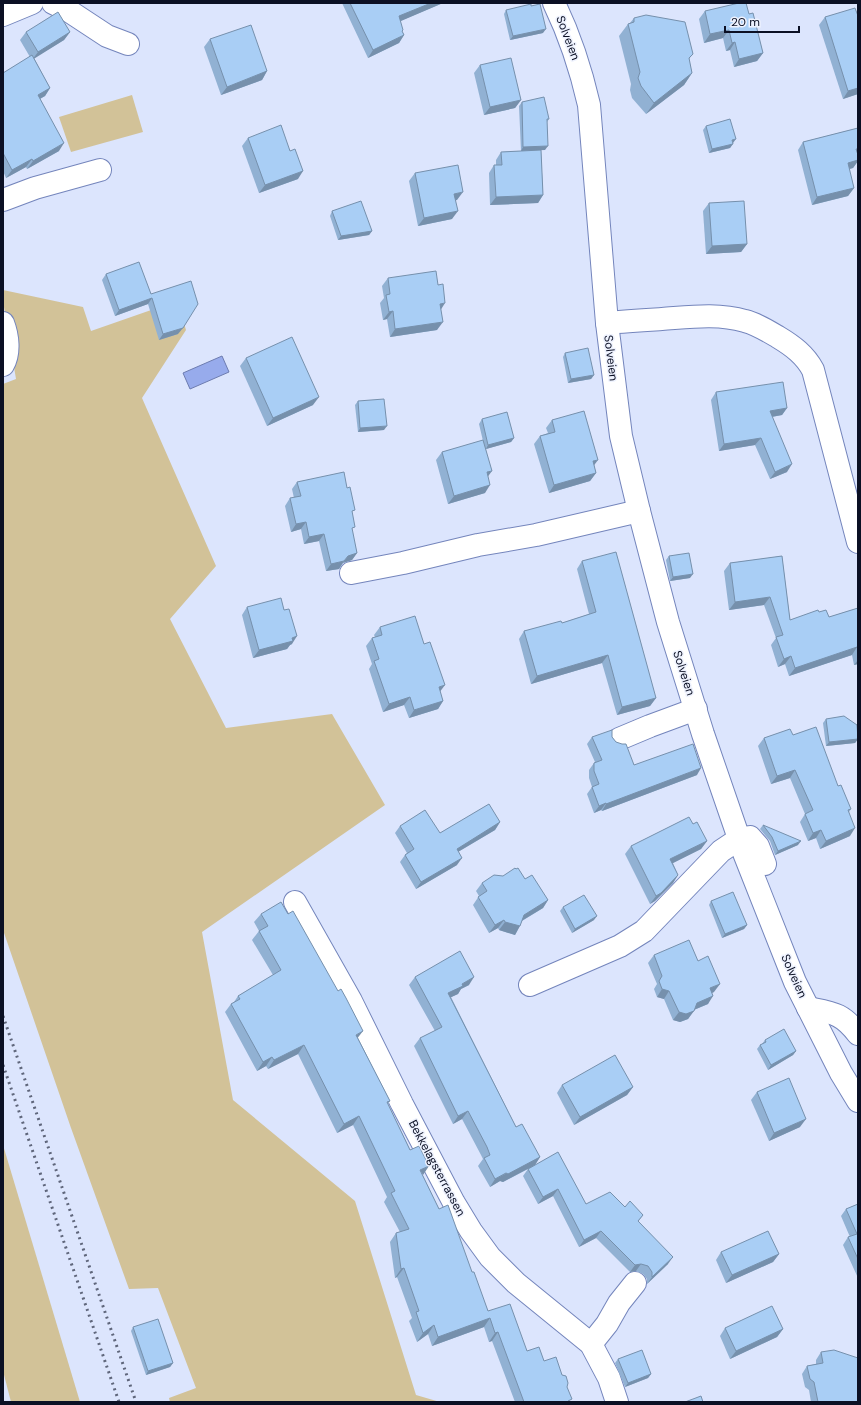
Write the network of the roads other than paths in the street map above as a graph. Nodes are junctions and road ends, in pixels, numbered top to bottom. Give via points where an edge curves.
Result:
1 (32, 3) edge
2 (53, 3) edge
3 (554, 3) edge
4 (3, 15) edge
5 (128, 44) dead end
6 (100, 170) dead end
7 (3, 200) edge
8 (3, 323) edge
9 (607, 323) junction
10 (3, 365) edge
11 (639, 511) junction
12 (858, 542) edge
13 (351, 573) dead end
14 (696, 709) junction
15 (619, 739) dead end
16 (739, 839) junction
17 (765, 864) dead end
18 (295, 902) dead end
19 (530, 984) dead end
20 (808, 1008) junction
21 (858, 1034) edge
22 (858, 1101) edge
23 (635, 1282) dead end
24 (592, 1344) junction
25 (617, 1402) edge

1 - 4 street
2 - 5 street via 107,36
3 - 9 street, Solveien via 567,31 589,105
6 - 7 street via 35,188
8 - 10 street via 7,340 7,355
9 - 11 street, Solveien via 621,436
9 - 12 street via 723,317 759,326 799,351 813,370
11 - 13 street
11 - 14 street, Solveien via 668,622
14 - 15 street, Solveien
14 - 16 street, Solveien
16 - 17 street via 750,837 758,846
16 - 19 street via 721,851 644,931 620,946
16 - 20 street, Solveien via 795,982
18 - 24 street, Bekkelagsterrassen via 351,1001 402,1104 471,1231 490,1257 516,1282
20 - 21 street via 844,1018
20 - 22 street, Solveien
23 - 24 street
24 - 25 street, Bekkelagsterrassen via 609,1378

